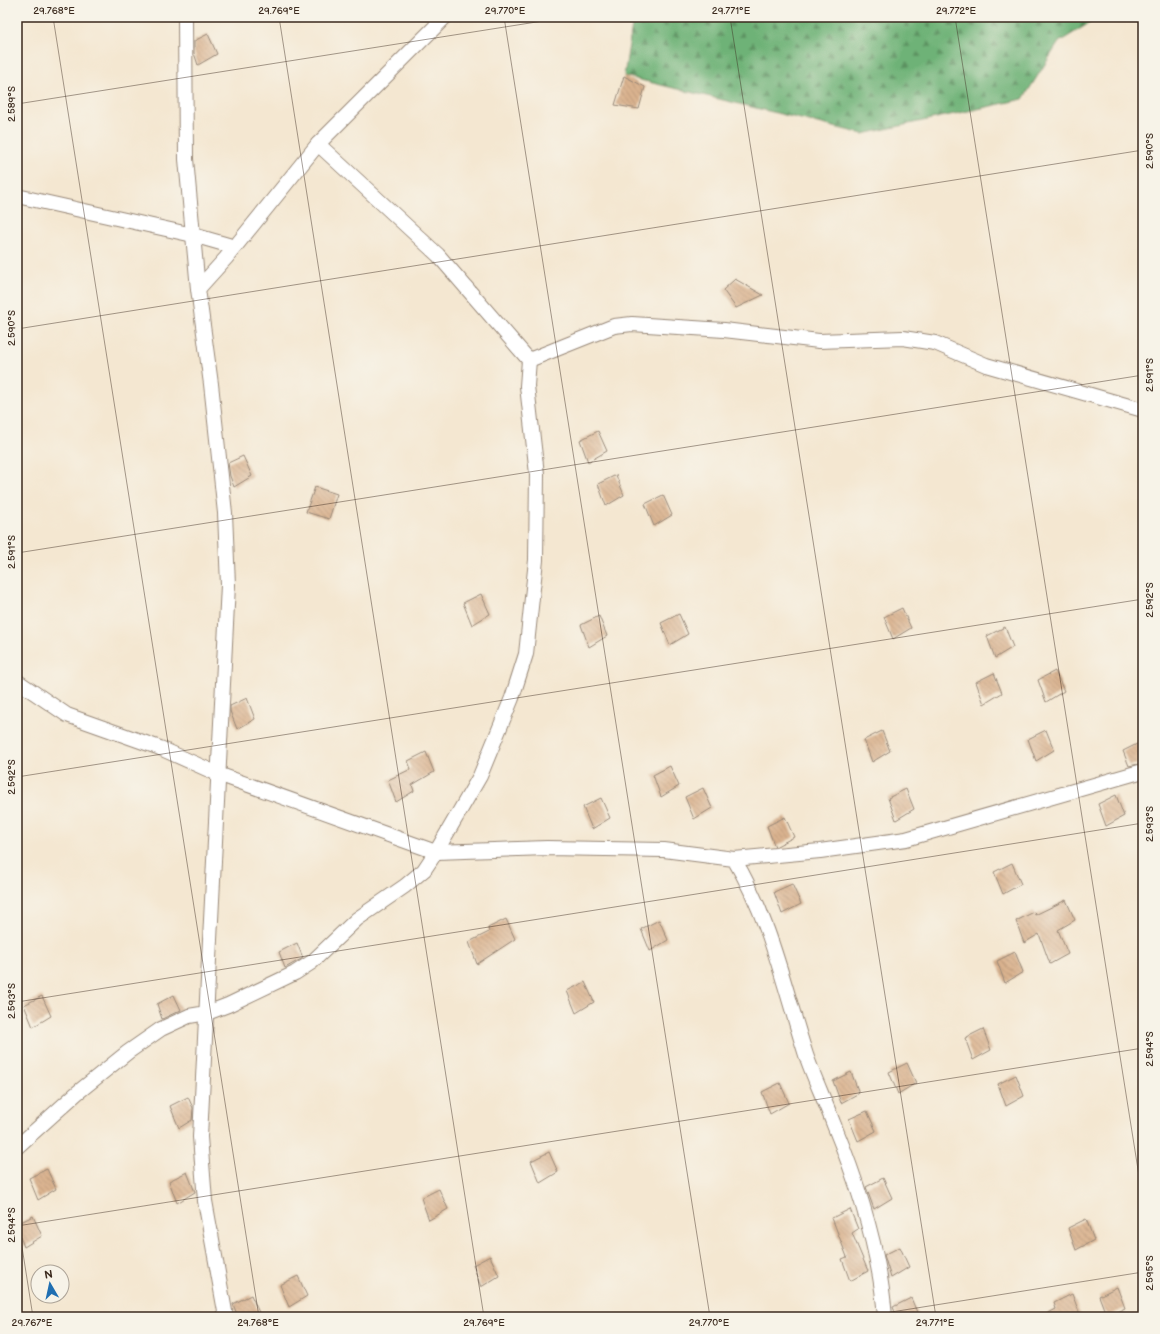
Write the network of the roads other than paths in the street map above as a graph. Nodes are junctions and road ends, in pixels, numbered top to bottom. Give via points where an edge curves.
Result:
1 (185, 17) edge
2 (444, 17) edge
3 (318, 144) junction
4 (17, 196) edge
5 (193, 236) junction
6 (235, 247) junction
7 (198, 289) junction
8 (529, 360) junction
9 (1143, 410) edge
10 (17, 681) edge
11 (1143, 771) edge
12 (218, 774) junction
13 (436, 852) junction
14 (734, 859) junction
15 (207, 1013) junction
16 (17, 1147) edge
17 (226, 1317) edge
18 (885, 1317) edge

1 - 5 street via 186,159
2 - 3 street
3 - 6 street
3 - 8 street via 438,256
4 - 5 street
5 - 6 street
5 - 7 street
6 - 7 street
7 - 12 street via 225,513 228,585
8 - 9 street via 614,326 632,324 724,330 819,342 903,338 935,343 986,365
8 - 13 street via 526,386 537,474 536,560 526,654 512,698 480,776
10 - 12 street via 68,715 160,748
11 - 14 street via 906,839
12 - 13 street
12 - 15 street
13 - 14 street via 547,848 664,850
13 - 15 street via 424,870 357,919 312,962 295,973
14 - 18 street via 749,884 771,937 806,1056 862,1199 883,1290
15 - 16 street via 173,1022 128,1052 77,1093
15 - 17 street via 200,1136 204,1201

